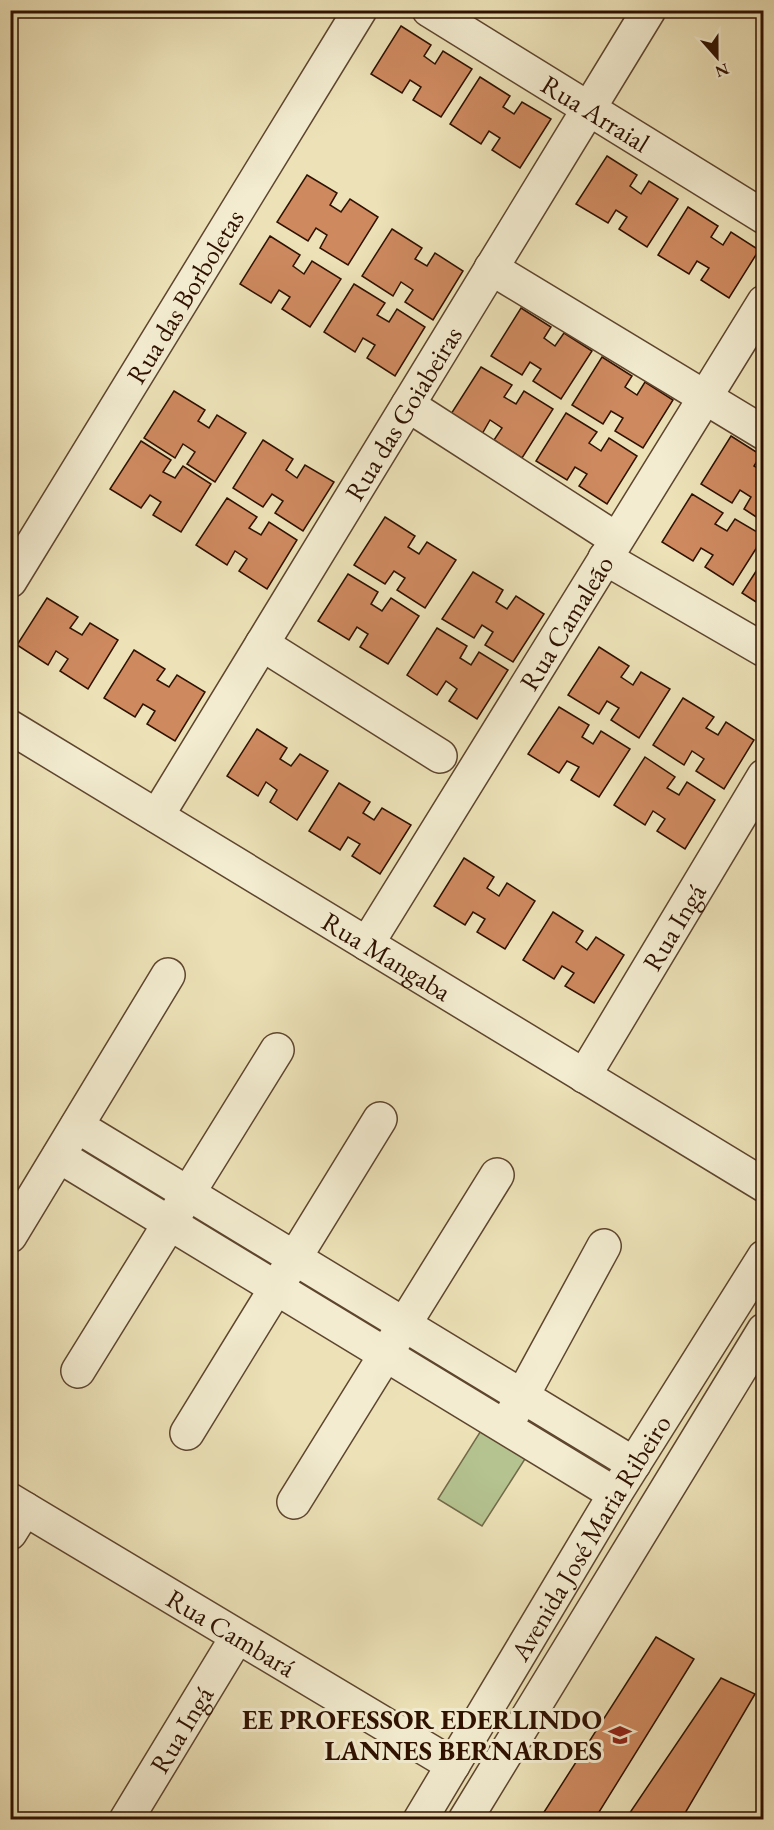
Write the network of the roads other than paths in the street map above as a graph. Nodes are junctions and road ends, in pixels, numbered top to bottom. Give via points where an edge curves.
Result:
1 (360, 10) edge
2 (429, 10) edge
3 (649, 10) edge
4 (588, 110) junction
5 (764, 217) edge
6 (490, 268) junction
7 (764, 302) edge
8 (704, 398) junction
9 (408, 405) junction
10 (764, 433) edge
11 (611, 548) junction
12 (10, 581) edge
13 (262, 644) junction
14 (764, 650) edge
15 (10, 727) edge
16 (440, 756) dead end
17 (764, 776) edge
18 (157, 816) junction
19 (367, 944) junction
20 (168, 975) dead end
21 (278, 1050) dead end
22 (584, 1076) junction
23 (380, 1119) dead end
24 (77, 1126) junction
25 (59, 1156) junction
26 (497, 1175) dead end
27 (764, 1185) edge
28 (189, 1193) junction
29 (170, 1223) junction
30 (10, 1236) edge
31 (604, 1246) dead end
32 (764, 1257) edge
33 (295, 1258) junction
34 (276, 1288) junction
35 (405, 1323) junction
36 (762, 1335) edge
37 (386, 1355) junction
38 (78, 1371) dead end
39 (523, 1395) junction
40 (505, 1428) junction
41 (187, 1433) dead end
42 (634, 1464) junction
43 (615, 1494) junction
44 (294, 1502) dead end
45 (15, 1514) edge
46 (237, 1637) junction
47 (453, 1765) junction
48 (126, 1820) edge
49 (420, 1820) edge
50 (465, 1820) edge

1 - 12 street, Rua das Borboletas
2 - 4 street, Rua Arraial
3 - 4 street, Rua das Goiabeiras
4 - 5 street, Rua Arraial
4 - 6 street, Rua das Goiabeiras
6 - 8 street
6 - 9 street, Rua das Goiabeiras
7 - 8 street, Rua Camaleão
8 - 10 street
8 - 11 street, Rua Camaleão
9 - 11 street
9 - 13 street, Rua das Goiabeiras
11 - 14 street
11 - 19 street, Rua Camaleão
13 - 16 street
13 - 18 street, Rua das Goiabeiras
15 - 18 street, Rua Mangaba
17 - 22 street, Rua Ingá
18 - 19 street, Rua Mangaba
19 - 22 street, Rua Mangaba
20 - 24 street
21 - 28 street
22 - 27 street, Rua Mangaba
23 - 33 street
24 - 25 street
24 - 28 street
25 - 29 street
25 - 30 street
26 - 35 street
28 - 29 street
28 - 33 street
29 - 34 street
29 - 38 street
31 - 39 street
32 - 42 street, Avenida José Maria Ribeiro
33 - 34 street
33 - 35 street
34 - 37 street
34 - 41 street
35 - 37 street
35 - 39 street
36 - 50 street, Avenida José Maria Ribeiro
37 - 40 street
37 - 44 street
39 - 40 street
39 - 42 street
40 - 43 street
42 - 43 street, Avenida José Maria Ribeiro
43 - 47 street, Avenida José Maria Ribeiro
45 - 46 street, Rua Cambará
46 - 47 street, Rua Cambará
46 - 48 street, Rua Ingá
47 - 49 street, Avenida José Maria Ribeiro

